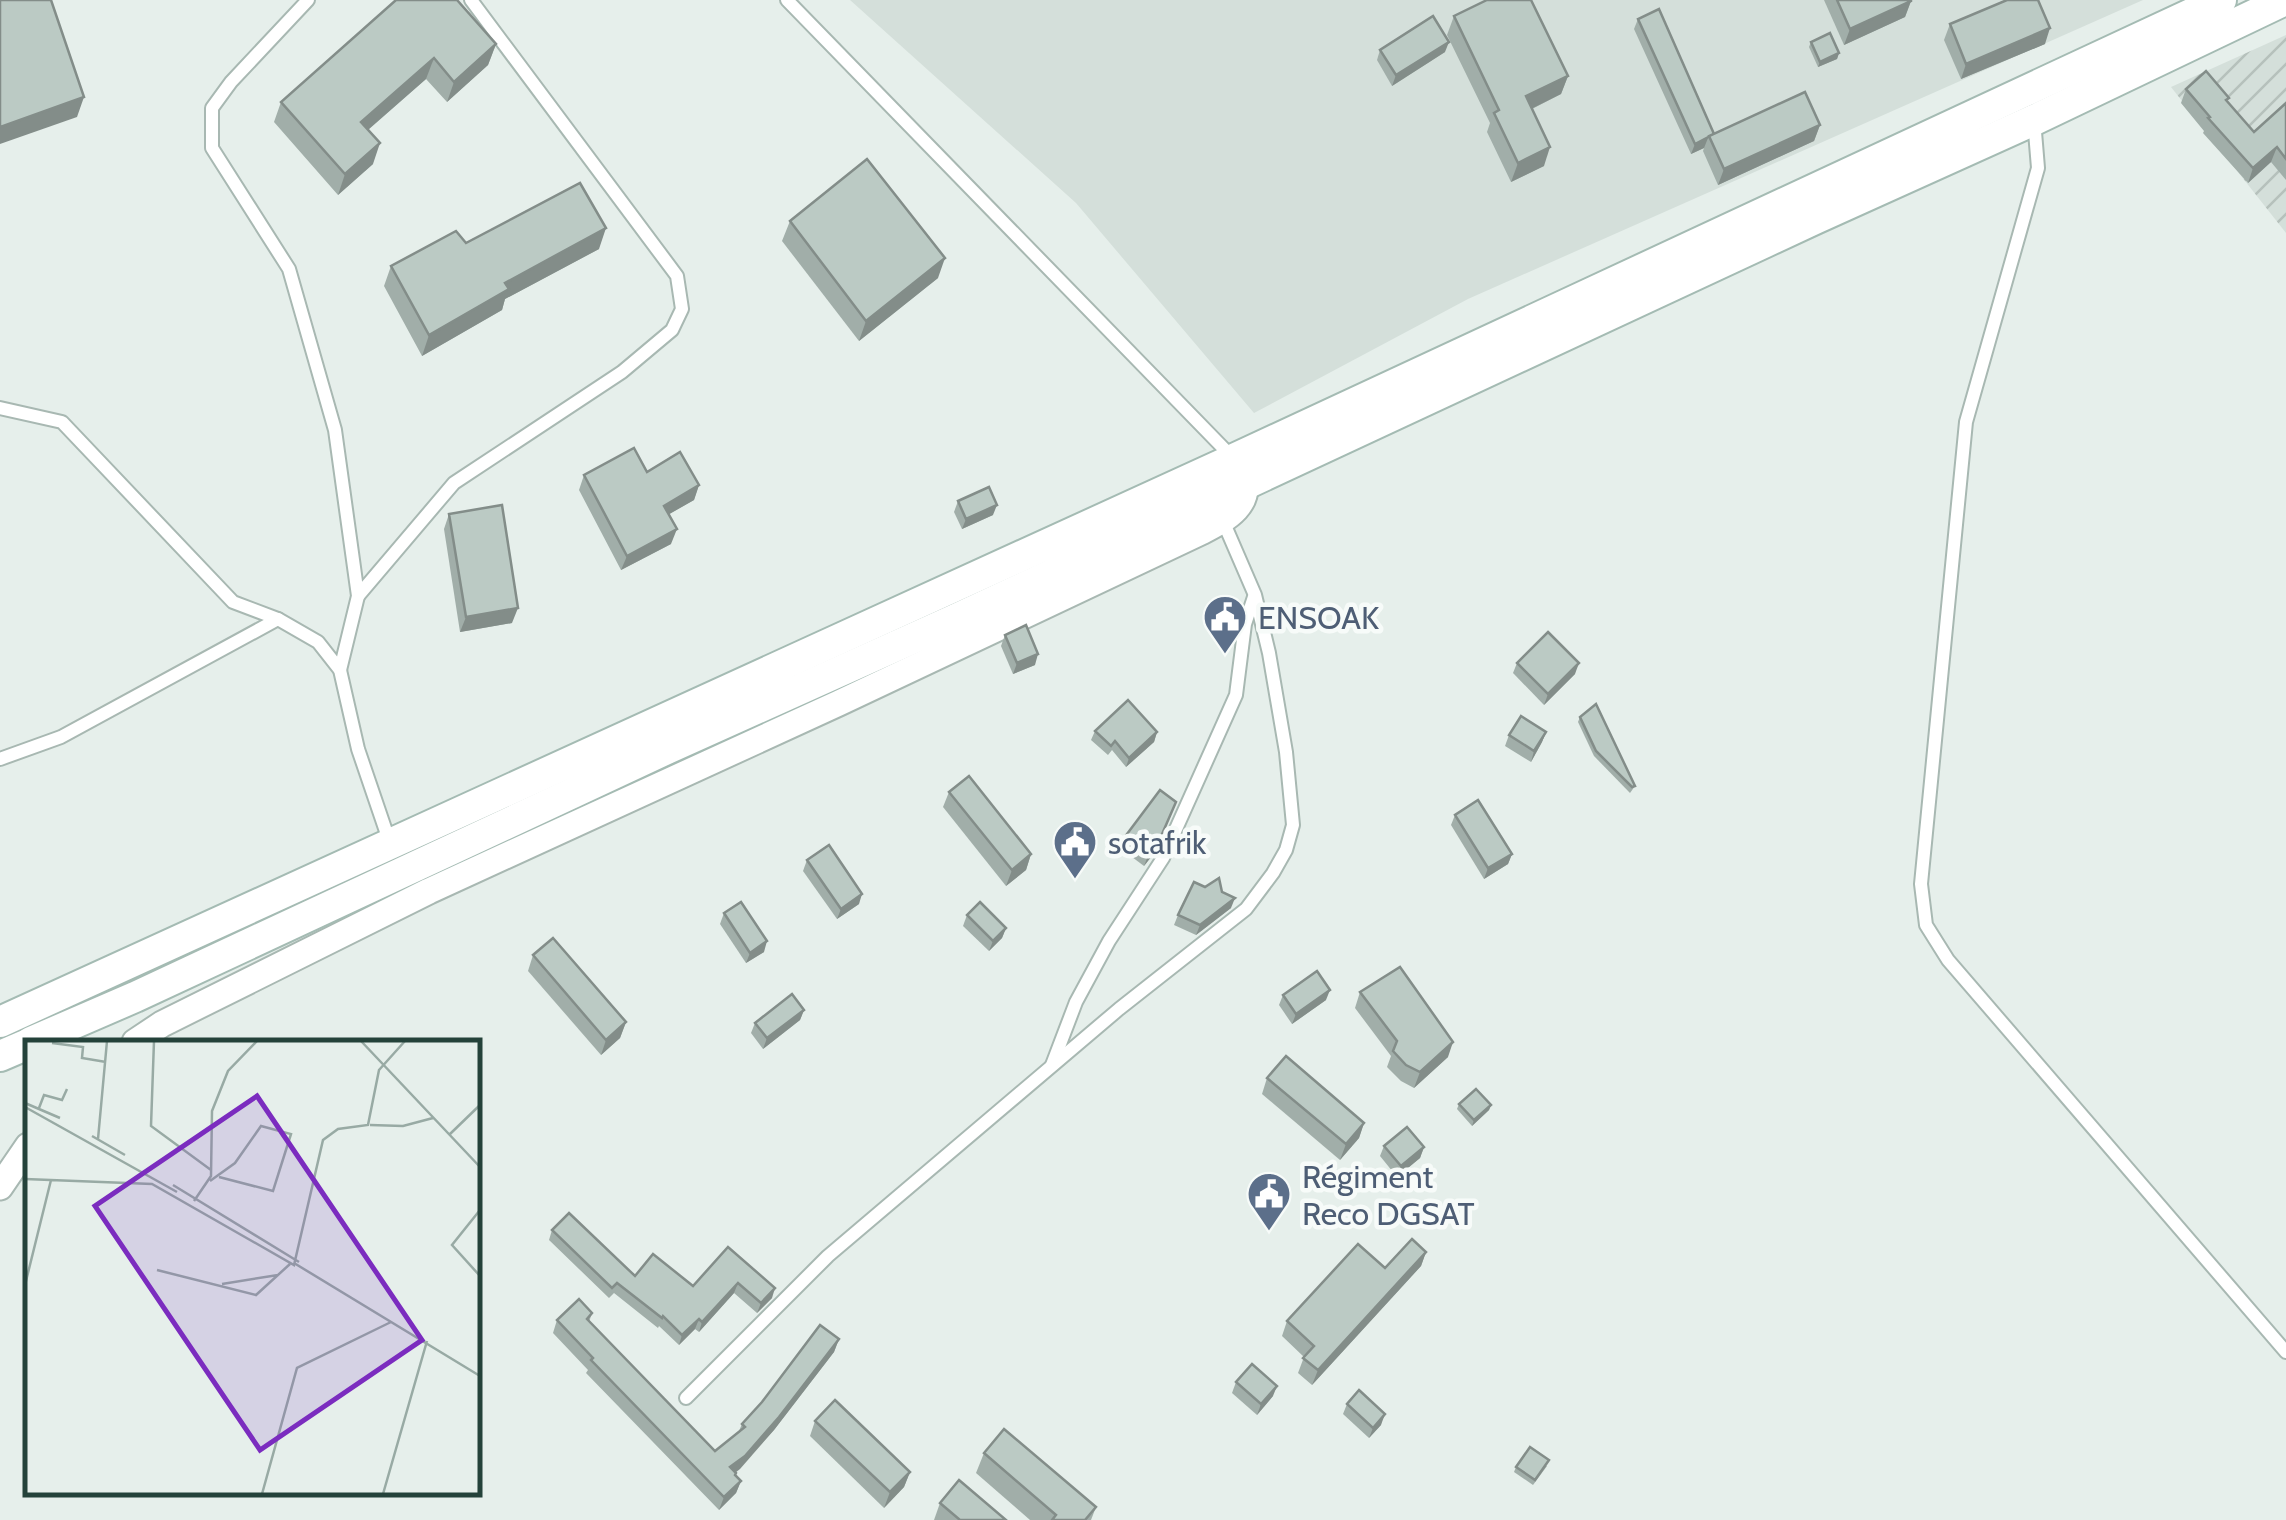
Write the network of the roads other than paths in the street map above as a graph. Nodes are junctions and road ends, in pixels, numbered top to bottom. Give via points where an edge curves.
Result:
1 (308, 0) edge
2 (471, 0) edge
3 (787, 0) edge
4 (2221, 0) edge
5 (2285, 0) edge
6 (2034, 120) junction
7 (0, 408) edge
8 (1240, 472) junction
9 (1222, 521) junction
10 (1255, 594) junction
11 (358, 596) junction
12 (278, 620) junction
13 (340, 670) junction
14 (0, 759) edge
15 (395, 858) junction
16 (0, 1022) edge
17 (37, 1040) edge
18 (138, 1040) edge
19 (25, 1045) edge
20 (0, 1056) edge
21 (1051, 1067) junction
22 (25, 1150) edge
23 (0, 1188) edge
24 (2286, 1352) edge
25 (686, 1398) dead end

1 - 11 lane via 212,108 212,148 289,269 335,430
2 - 11 lane via 677,276 682,309 672,330 622,372 454,483
3 - 8 lane
4 - 8 street
5 - 6 street
6 - 8 street
6 - 24 lane via 2038,168 1966,422 1921,884 1926,926 1948,960
7 - 12 lane via 62,422 233,602
8 - 9 street via 1243,498
8 - 15 street via 601,746
9 - 10 lane
9 - 18 street via 429,891
10 - 21 lane via 1244,624 1236,695 1163,858 1109,940
10 - 21 lane via 1286,752 1293,825 1286,850 1246,910
11 - 13 lane
12 - 13 lane via 318,642
12 - 14 lane via 61,737
13 - 15 lane via 358,750
15 - 16 street
15 - 17 street via 135,997
19 - 20 street
21 - 25 lane via 828,1256
22 - 23 street

